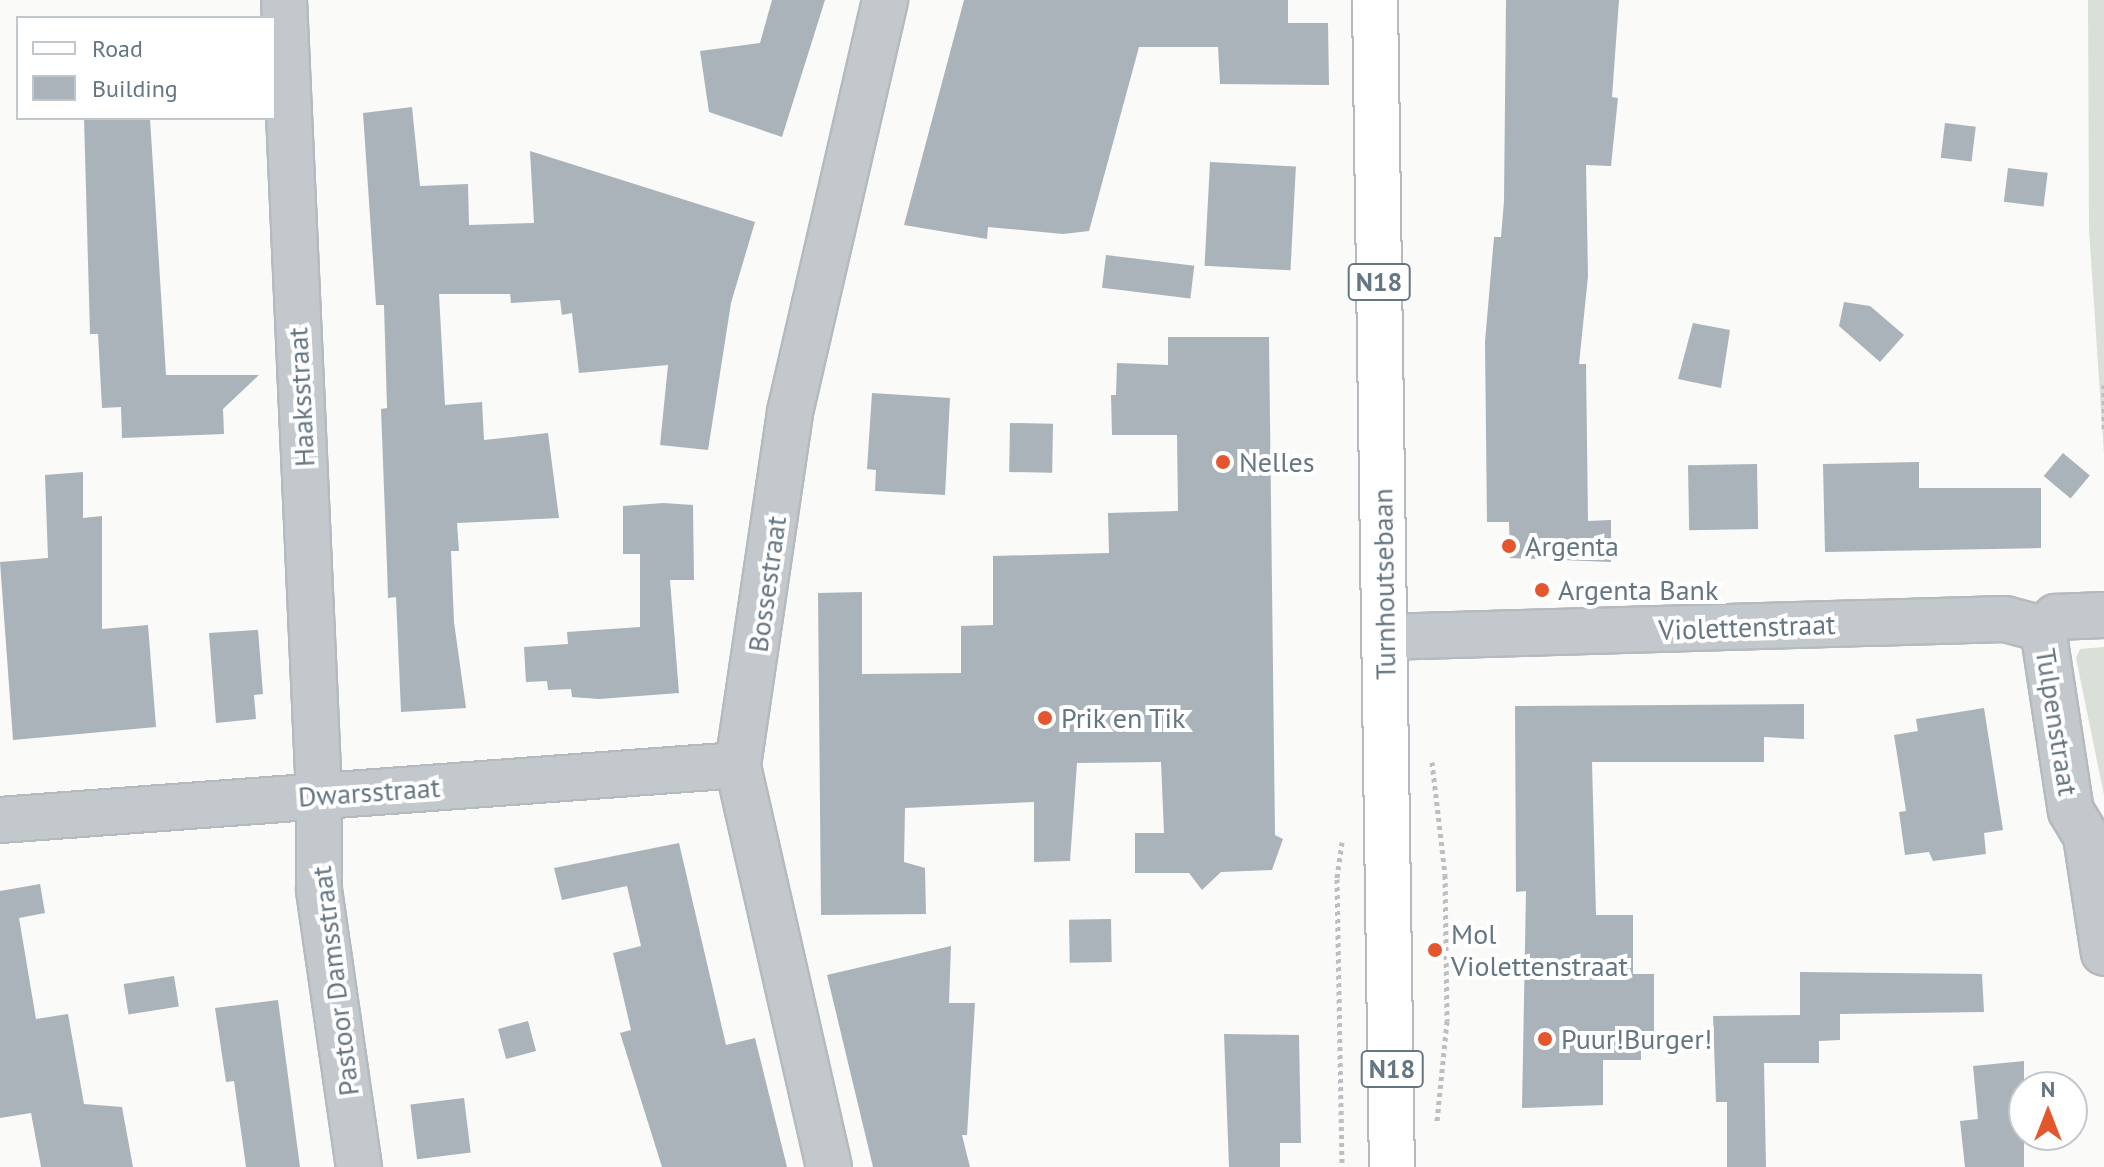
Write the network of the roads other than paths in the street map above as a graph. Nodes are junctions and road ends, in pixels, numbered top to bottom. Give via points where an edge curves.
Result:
1 (284, 0) edge
2 (885, 0) edge
3 (1375, 0) edge
4 (2104, 615) edge
5 (2043, 629) junction
6 (1384, 637) junction
7 (738, 765) junction
8 (319, 795) junction
9 (0, 820) edge
10 (2095, 836) edge
11 (2104, 953) edge
12 (359, 1167) edge
13 (829, 1167) edge
14 (1392, 1167) edge

1 - 8 street, Haaksstraat
2 - 7 street, Bossestraat via 793,397
3 - 6 main road, Turnhoutsebaan / N18
4 - 5 street via 2056,617
5 - 6 street, Violettenstraat via 2005,619
5 - 10 street, Tulpenstraat via 2071,811
6 - 14 main road, Turnhoutsebaan / N18
7 - 8 street, Dwarsstraat
7 - 13 street, Bossestraat
8 - 9 street, Dwarsstraat
8 - 12 street, Pastoor Damsstraat via 319,890
10 - 11 street, Tulpenstraat

